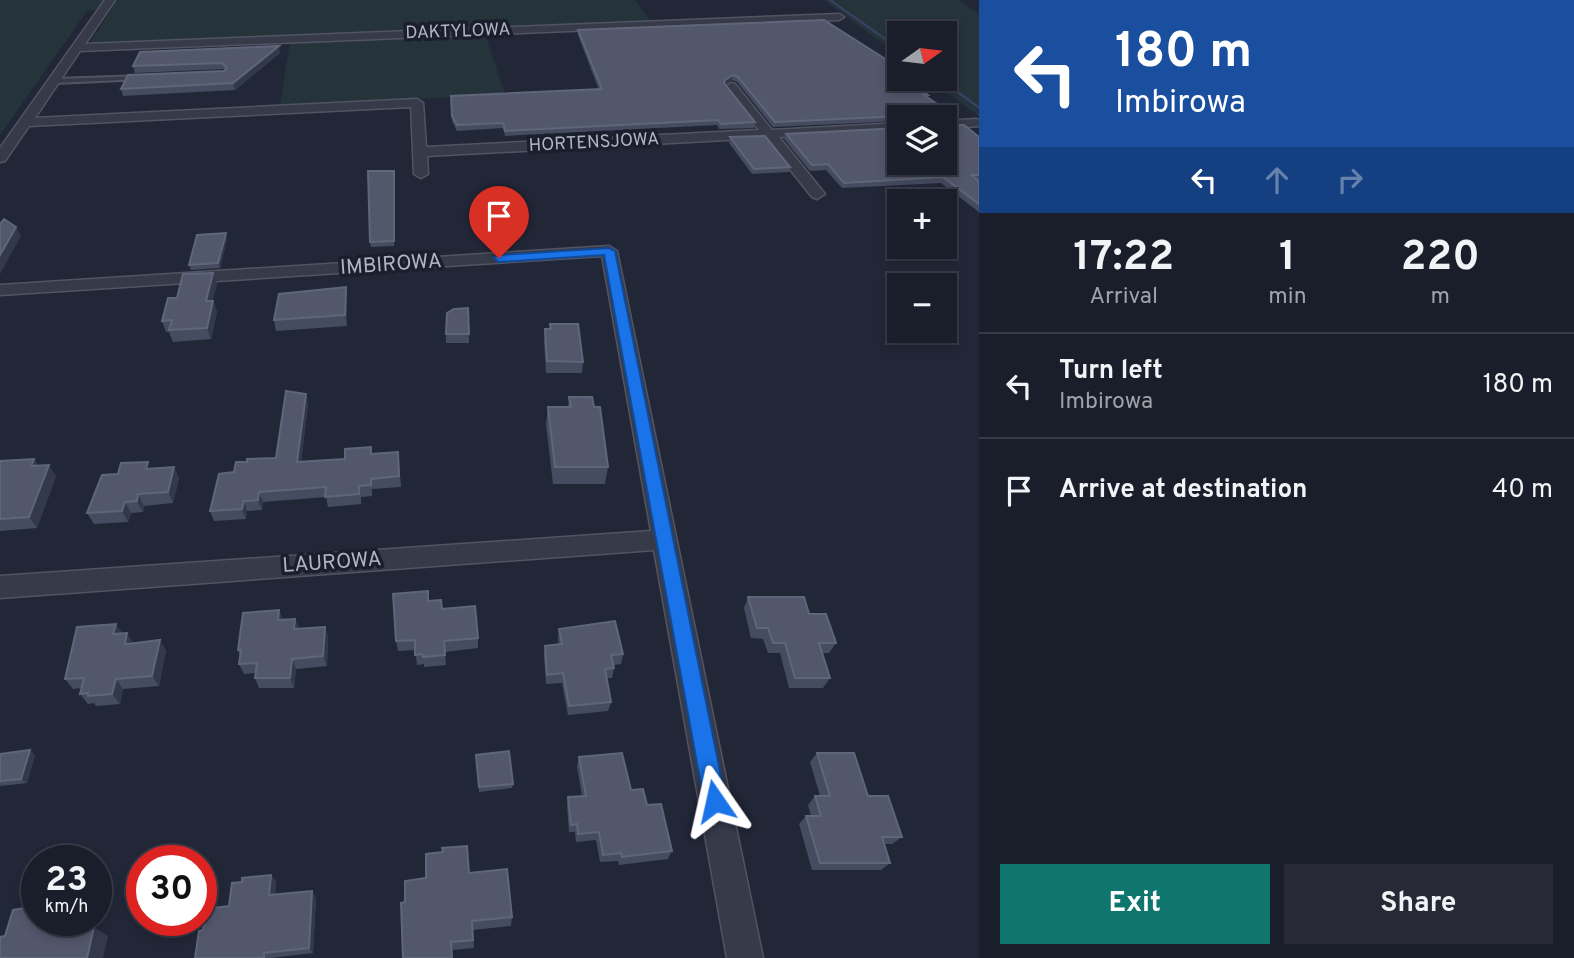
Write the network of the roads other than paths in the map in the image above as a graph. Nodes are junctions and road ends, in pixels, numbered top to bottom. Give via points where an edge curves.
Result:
1 (110, 0) edge
2 (839, 17) dead end
3 (78, 48) junction
4 (146, 77) edge
5 (56, 81) junction
6 (731, 87) edge
7 (26, 122) junction
8 (976, 123) dead end
9 (957, 124) edge
10 (887, 128) edge
11 (769, 134) junction
12 (420, 152) junction
13 (0, 158) edge
14 (421, 174) dead end
15 (817, 194) dead end
16 (0, 290) edge
17 (664, 540) junction
18 (0, 587) edge
19 (745, 958) edge

1 - 3 street
2 - 3 street, DAKTYLOWA
3 - 5 street
4 - 5 lane
5 - 7 street
6 - 11 street
7 - 12 street via 417,103
7 - 13 street
8 - 9 street
10 - 11 street, HORTENSJOWA
11 - 12 street, HORTENSJOWA
11 - 15 street
12 - 14 street
16 - 17 street, IMBIROWA via 609,251
17 - 18 street, LAUROWA
17 - 19 street, IMBIROWA

